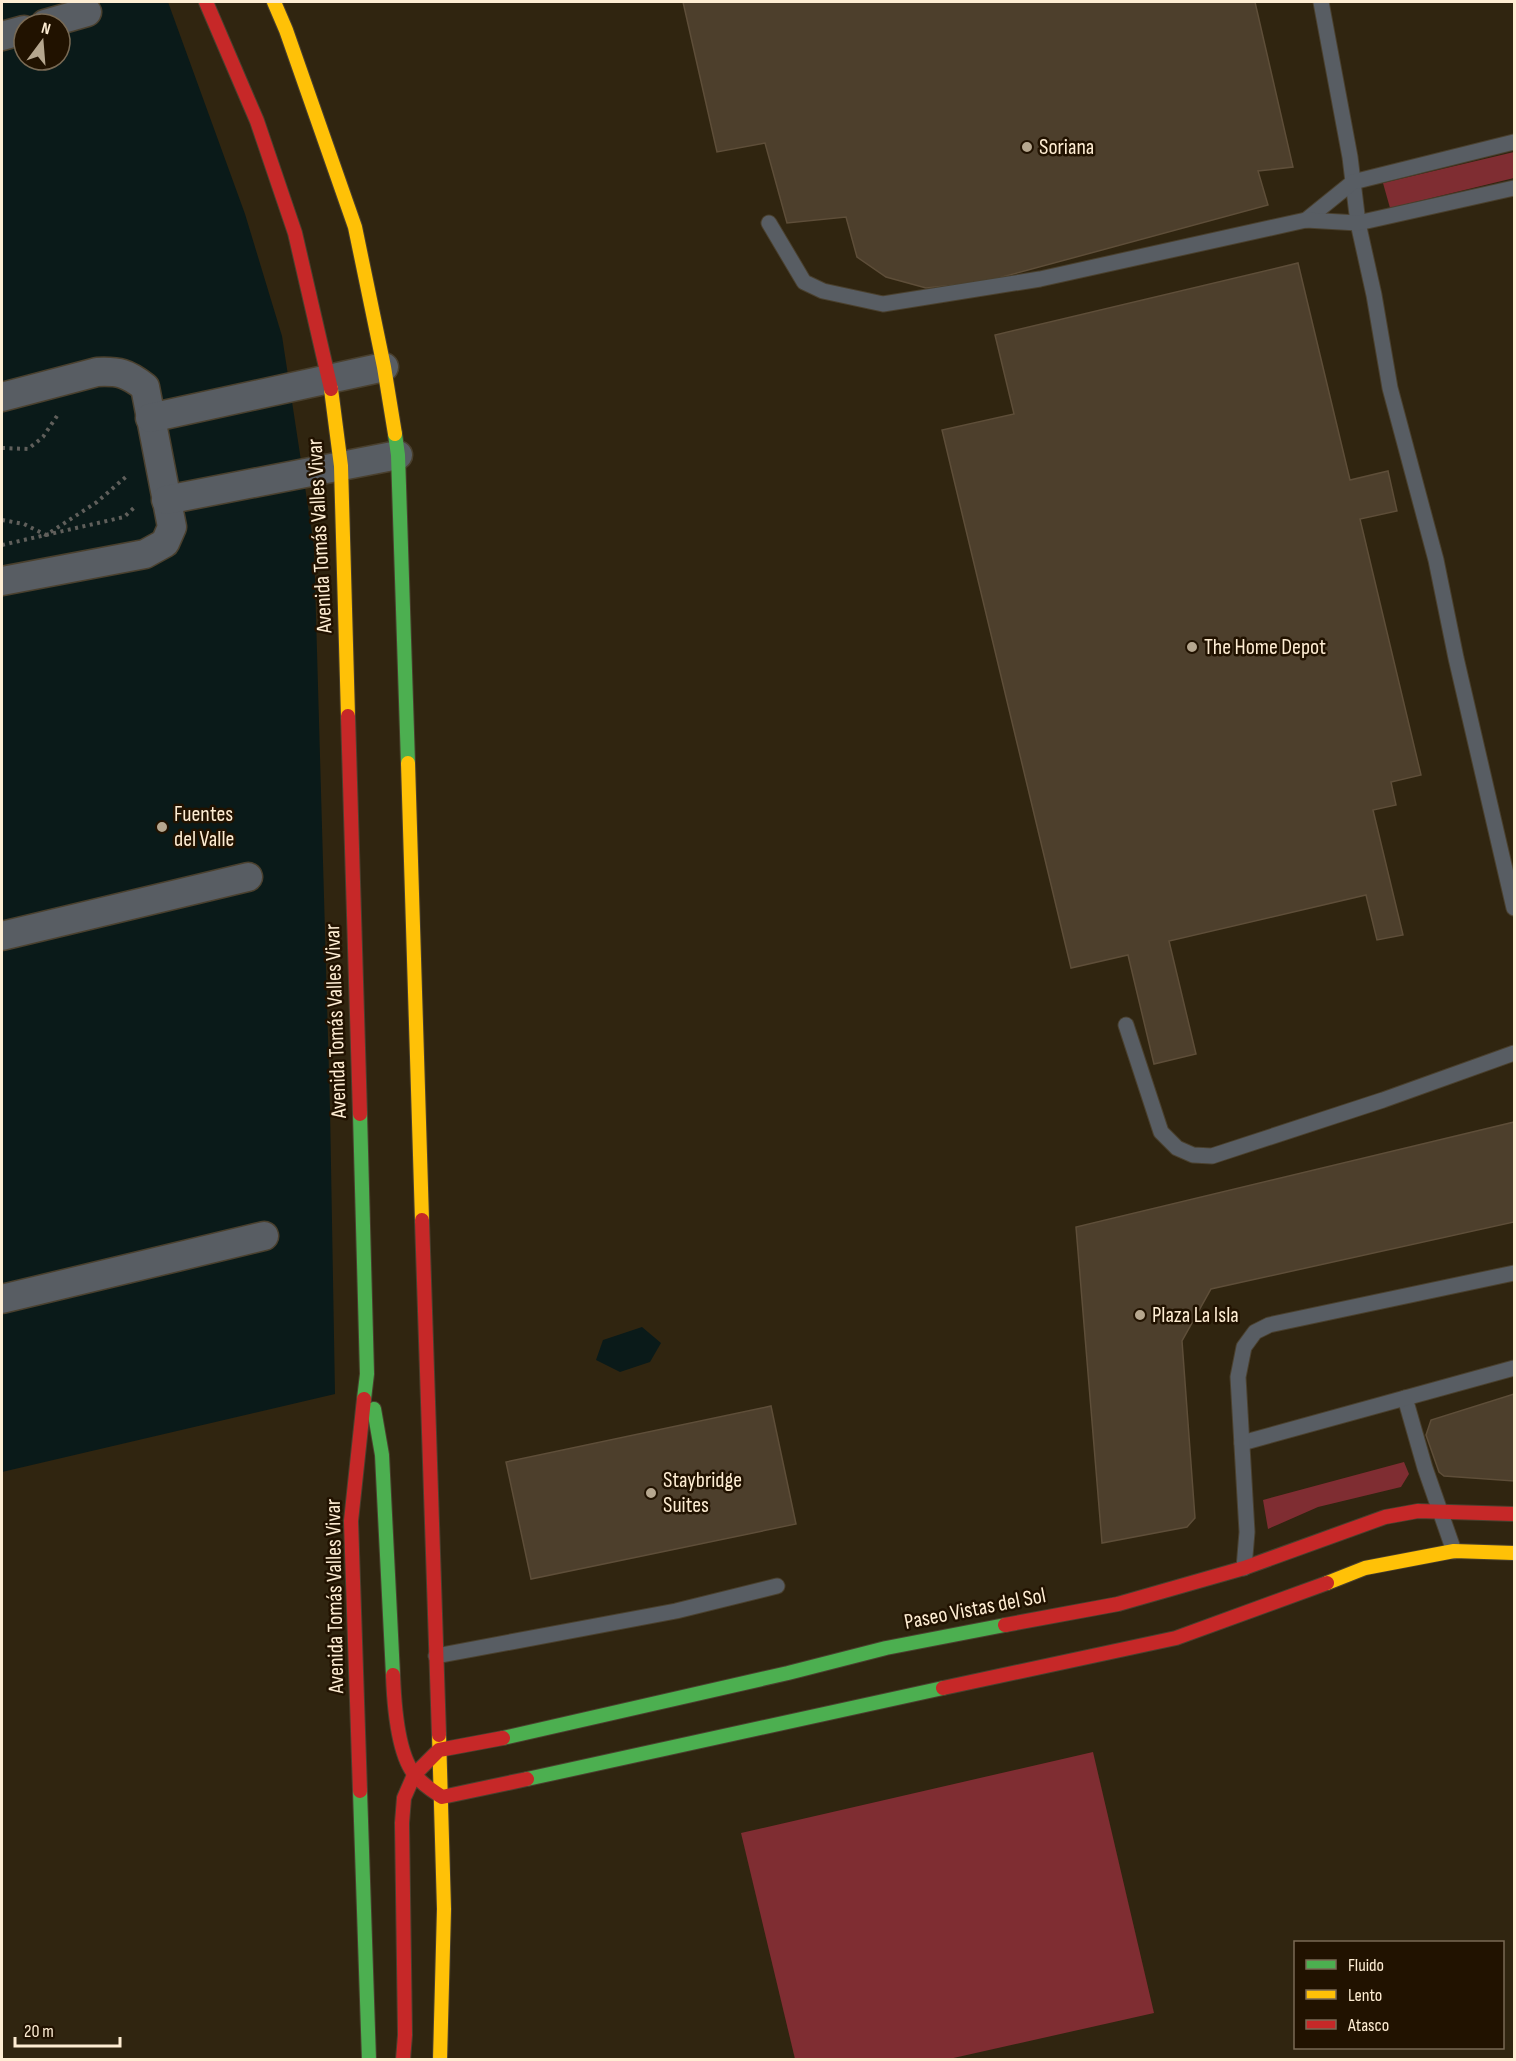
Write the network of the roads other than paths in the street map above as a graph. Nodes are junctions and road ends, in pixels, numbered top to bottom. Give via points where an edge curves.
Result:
1 (206, 2) edge
2 (274, 2) edge
3 (1321, 2) edge
4 (87, 12) dead end
5 (72, 16) edge
6 (1515, 142) edge
7 (1353, 182) junction
8 (1515, 188) edge
9 (1306, 220) junction
10 (769, 223) dead end
11 (1358, 223) junction
12 (384, 367) junction
13 (328, 379) junction
14 (2, 397) edge
15 (150, 418) junction
16 (398, 455) junction
17 (341, 466) junction
18 (166, 500) junction
19 (2, 581) edge
20 (248, 877) dead end
21 (1515, 908) edge
22 (2, 936) edge
23 (1126, 1025) dead end
24 (1515, 1053) edge
25 (264, 1236) dead end
26 (1515, 1273) edge
27 (2, 1299) edge
28 (1515, 1368) edge
29 (367, 1374) junction
30 (1405, 1398) junction
31 (1242, 1443) junction
32 (1439, 1511) junction
33 (1515, 1514) edge
34 (1454, 1551) junction
35 (1515, 1553) edge
36 (1244, 1568) junction
37 (777, 1586) dead end
38 (435, 1656) junction
39 (439, 1750) junction
40 (414, 1775) junction
41 (442, 1797) junction
42 (369, 2060) edge
43 (403, 2060) edge
44 (440, 2060) edge

1 - 13 street, Avenida Tomás Valles Vivar via 256,121 295,233
2 - 12 street via 355,227
3 - 7 lane
4 - 5 street
6 - 7 lane
7 - 9 lane
7 - 11 lane
8 - 11 lane
9 - 10 lane via 1040,279 883,304 823,291 804,282
9 - 11 lane
11 - 21 lane via 1390,388 1436,560
12 - 13 street
12 - 16 street
13 - 15 street
13 - 17 street, Avenida Tomás Valles Vivar
14 - 15 street via 97,372 113,372 130,375 145,387
15 - 18 street
16 - 17 street
16 - 38 street
17 - 18 street
17 - 29 street, Avenida Tomás Valles Vivar
18 - 19 street via 172,527 165,543 145,554
20 - 22 street
23 - 24 lane via 1161,1132 1177,1148 1193,1155 1212,1156
25 - 27 street
26 - 31 lane via 1269,1325 1255,1332 1244,1347 1238,1377
28 - 30 lane
29 - 40 street via 382,1455 394,1695 403,1755
29 - 42 street, Avenida Tomás Valles Vivar via 351,1521
30 - 31 lane
30 - 32 lane
31 - 36 lane via 1247,1532
32 - 33 street, Paseo Vistas del Sol
32 - 34 lane
32 - 36 street, Paseo Vistas del Sol via 1385,1517
34 - 35 street
34 - 41 street via 1365,1568 1176,1638 899,1693
36 - 39 street, Paseo Vistas del Sol via 1118,1604
37 - 38 lane via 676,1611
38 - 39 street
39 - 40 street
39 - 41 street
40 - 41 street
40 - 43 street via 404,1798 402,1823
41 - 44 street

